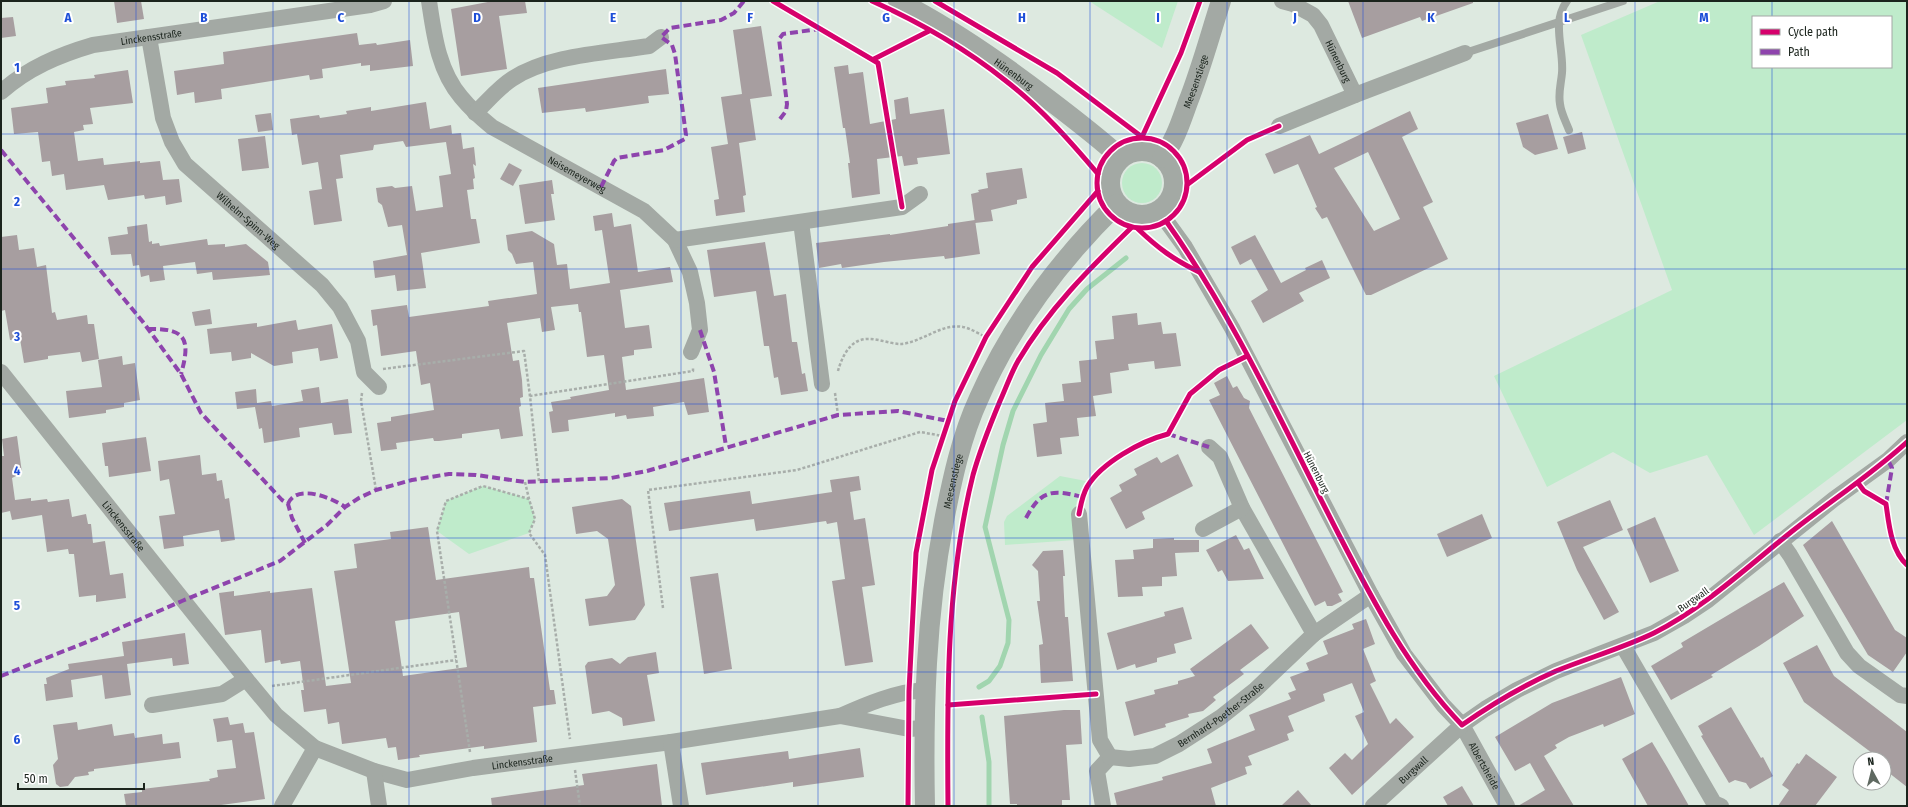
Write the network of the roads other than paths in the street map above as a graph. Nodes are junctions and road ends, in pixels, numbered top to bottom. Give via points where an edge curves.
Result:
1 (384, 1) edge
2 (429, 1) edge
3 (898, 1) edge
4 (1221, 1) edge
5 (1282, 1) edge
6 (1567, 1) edge
7 (1623, 1) edge
8 (1558, 23) junction
9 (148, 37) junction
10 (661, 37) dead end
11 (1465, 53) joint
12 (1, 92) edge
13 (1354, 95) junction
14 (476, 113) junction
15 (1279, 126) dead end
16 (1569, 130) dead end
17 (1121, 158) junction
18 (1162, 158) junction
19 (920, 194) dead end
20 (1117, 204) junction
21 (1159, 211) junction
22 (801, 222) junction
23 (675, 240) junction
24 (690, 352) road end
25 (1, 372) edge
26 (831, 383) road end
27 (378, 387) dead end
28 (1907, 442) edge
29 (1209, 447) dead end
30 (1242, 508) junction
31 (1079, 514) dead end
32 (1203, 529) dead end
33 (1780, 541) junction
34 (1371, 596) junction
35 (1314, 634) junction
36 (1623, 646) junction
37 (250, 684) junction
38 (925, 690) junction
39 (1907, 696) edge
40 (152, 705) dead end
41 (840, 716) junction
42 (1462, 725) junction
43 (923, 728) junction
44 (671, 742) junction
45 (315, 748) junction
46 (1110, 757) junction
47 (374, 771) junction
48 (282, 806) edge
49 (379, 806) edge
50 (681, 806) edge
51 (925, 806) edge
52 (1103, 806) edge
53 (1373, 806) edge
54 (1506, 806) edge
55 (1721, 806) edge

1 - 9 street, Linckensstraße
2 - 14 street, Neisemeyerweg via 443,67 460,96
3 - 17 street, Hünenburg via 941,24 1007,68
4 - 18 street, Meesenstiege via 1180,126 1170,148
5 - 13 street, Hünenburg via 1313,15 1321,25
6 - 8 lane via 1561,9
7 - 8 lane
8 - 11 lane
8 - 16 lane via 1562,72 1560,105
9 - 12 street, Linckensstraße via 93,45 62,55 30,71
9 - 27 street, Wilhelm-Spinn-Weg via 163,118 172,142 185,164 322,286 340,307 358,341 364,372
10 - 14 street via 649,46 553,61 530,68 510,80
11 - 13 street
13 - 15 street
14 - 23 street, Neisemeyerweg via 492,128 644,211
17 - 18 street via 1137,151 1155,153
17 - 20 street via 1112,170 1109,185
18 - 21 street via 1170,165 1175,185 1167,205
19 - 22 street via 902,207
20 - 21 street via 1136,215 1148,215
20 - 38 street, Meesenstiege via 1068,255 1039,294 1005,348 979,398 967,430 948,501 936,566
21 - 34 street, Hünenburg via 1185,247 1232,328
22 - 23 street
22 - 26 street
23 - 24 street, Neisemeyerweg via 690,272 697,303 700,330
25 - 37 street, Linckensstraße
28 - 33 street, Burgwall via 1888,460
29 - 30 street via 1220,457
30 - 32 street
30 - 35 street
31 - 46 street via 1100,740
33 - 36 street, Burgwall via 1708,600 1654,633
33 - 39 street via 1848,653 1860,666 1900,695
34 - 35 street, Bernhard-Poether-Straße
34 - 42 street, Hünenburg via 1404,654 1442,705
35 - 46 street, Bernhard-Poether-Straße via 1255,690 1221,718 1179,744 1155,756 1129,760
36 - 42 street, Burgwall via 1517,690
36 - 55 street via 1714,803
37 - 40 street via 222,694
37 - 45 street, Linckensstraße via 276,715
38 - 41 street, Linckensstraße via 909,691 863,705
38 - 43 street, Meesenstiege
41 - 43 street, Linckensstraße via 908,729
41 - 44 street, Linckensstraße
42 - 53 street, Burgwall
42 - 54 street, Albertsheide
43 - 51 street, Meesenstiege
44 - 47 street, Linckensstraße via 473,768 407,780
44 - 50 street
45 - 47 street, Linckensstraße
45 - 48 street
46 - 52 street via 1097,771
47 - 49 street

